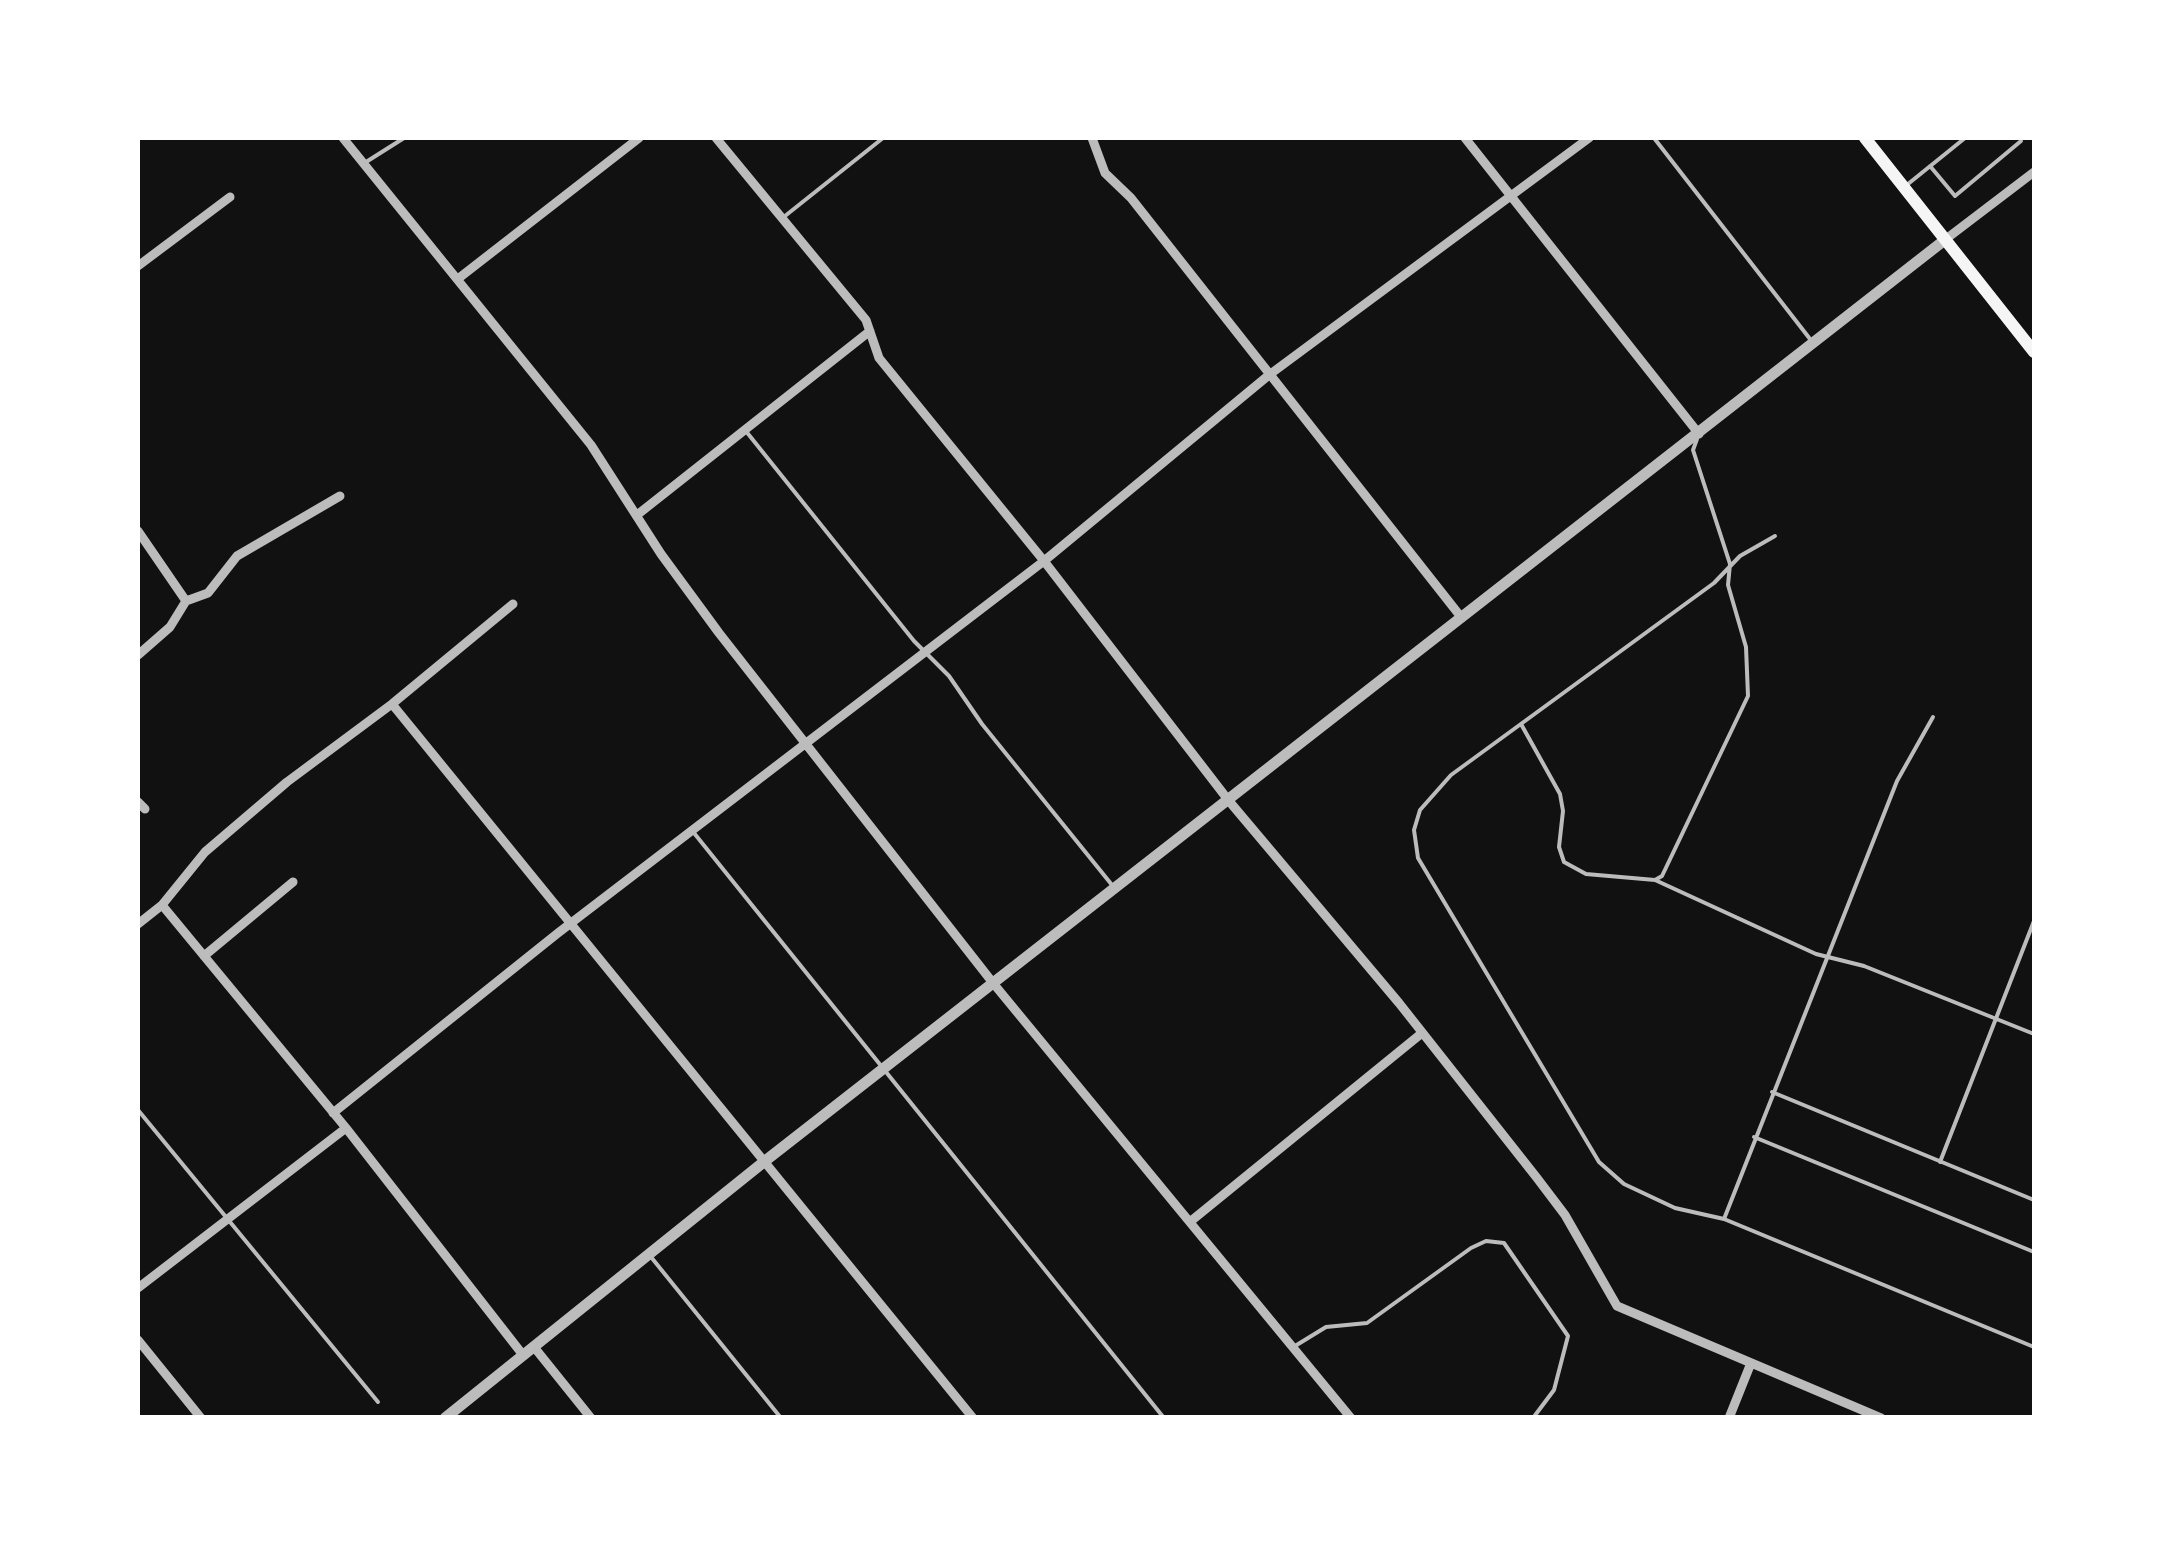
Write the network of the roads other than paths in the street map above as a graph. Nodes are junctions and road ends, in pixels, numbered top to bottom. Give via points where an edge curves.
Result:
1 (344, 138) edge
2 (404, 138) edge
3 (639, 138) edge
4 (716, 138) edge
5 (883, 138) edge
6 (1092, 138) edge
7 (1465, 138) edge
8 (1588, 138) edge
9 (1654, 138) edge
10 (1865, 138) edge
11 (1965, 138) edge
12 (2020, 141) dead end
13 (364, 162) junction
14 (1930, 166) junction
15 (2034, 172) edge
16 (1905, 187) junction
17 (230, 197) dead end
18 (1512, 197) junction
19 (780, 219) junction
20 (1946, 239) junction
21 (138, 266) edge
22 (459, 278) junction
23 (870, 331) junction
24 (1812, 341) junction
25 (2034, 352) edge
26 (1269, 376) junction
27 (745, 430) junction
28 (1699, 434) junction
29 (340, 496) dead end
30 (638, 515) junction
31 (138, 531) edge
32 (1775, 536) dead end
33 (1044, 561) junction
34 (1730, 564) junction
35 (186, 601) junction
36 (512, 604) dead end
37 (1461, 617) junction
38 (926, 652) junction
39 (138, 655) edge
40 (392, 704) junction
41 (1933, 716) dead end
42 (1521, 724) junction
43 (808, 744) junction
44 (1229, 801) junction
45 (694, 833) junction
46 (1654, 880) junction
47 (293, 882) dead end
48 (1115, 889) junction
49 (162, 905) junction
50 (2034, 921) edge
51 (138, 924) edge
52 (569, 924) junction
53 (1829, 955) junction
54 (204, 956) junction
55 (993, 983) junction
56 (1996, 1019) junction
57 (1422, 1033) junction
58 (2034, 1034) edge
59 (882, 1070) junction
60 (1772, 1092) junction
61 (138, 1110) edge
62 (333, 1113) junction
63 (346, 1128) junction
64 (1754, 1138) junction
65 (765, 1161) junction
66 (1940, 1162) junction
67 (2034, 1200) edge
68 (229, 1218) junction
69 (1724, 1219) junction
70 (1191, 1221) junction
71 (2034, 1252) edge
72 (648, 1254) junction
73 (138, 1288) edge
74 (138, 1340) edge
75 (1294, 1347) junction
76 (2034, 1347) edge
77 (528, 1351) junction
78 (1751, 1363) junction
79 (378, 1402) dead end
80 (200, 1418) edge
81 (445, 1418) edge
82 (591, 1418) edge
83 (781, 1418) edge
84 (972, 1418) edge
85 (1164, 1418) edge
86 (1351, 1418) edge
87 (1533, 1418) edge
88 (1729, 1418) edge
89 (1881, 1418) edge

1 - 13 street
2 - 13 lane
3 - 22 street
4 - 19 street
5 - 19 lane
6 - 26 street via 1105,173
7 - 18 street
8 - 18 street
9 - 24 lane
10 - 16 main road
11 - 14 lane
12 - 14 lane via 1954,196
13 - 22 street
14 - 16 lane
15 - 20 street
16 - 20 main road
17 - 21 street
18 - 26 street
18 - 28 street
19 - 23 street
20 - 24 street
20 - 25 main road
22 - 30 street via 591,444
23 - 27 street
23 - 33 street via 880,358
24 - 28 street
26 - 33 street
26 - 37 street
27 - 30 street
27 - 38 lane
28 - 34 lane via 1693,450
28 - 37 street
29 - 35 street via 255,542 208,593
30 - 43 street
31 - 35 street
32 - 34 lane
33 - 38 street
33 - 44 street
34 - 42 lane via 1714,583
34 - 46 lane via 1748,696 1662,876
35 - 39 street via 170,627
36 - 40 street
37 - 44 street
38 - 43 street
38 - 48 lane
40 - 49 street via 205,852
40 - 52 street
41 - 53 lane via 1897,781
42 - 46 lane via 1560,794 1564,862 1586,874
42 - 69 lane via 1428,795 1414,830 1418,858 1599,1162 1648,1198
43 - 45 street
43 - 55 street
44 - 48 street
44 - 57 street
45 - 52 street
45 - 59 lane
46 - 53 lane
47 - 54 street
48 - 55 street
49 - 51 street
49 - 54 street
50 - 56 lane
52 - 62 street
52 - 65 street
53 - 56 lane
53 - 60 lane
54 - 62 street
55 - 59 street
55 - 70 street
56 - 58 lane
56 - 66 lane
57 - 70 street
57 - 78 street via 1565,1215 1617,1306
59 - 65 street
59 - 85 lane
60 - 64 lane
60 - 66 lane
61 - 68 lane
62 - 63 street
63 - 68 street
63 - 77 street
64 - 69 lane
64 - 71 lane
65 - 72 street
65 - 84 street
66 - 67 lane
68 - 73 street
68 - 79 lane
69 - 76 lane
70 - 75 street
72 - 77 street
72 - 83 lane
74 - 80 street
75 - 86 street
75 - 87 lane via 1326,1327 1367,1324 1471,1248 1504,1243 1568,1336 1554,1390
77 - 81 street
77 - 82 street
78 - 88 street
78 - 89 street

